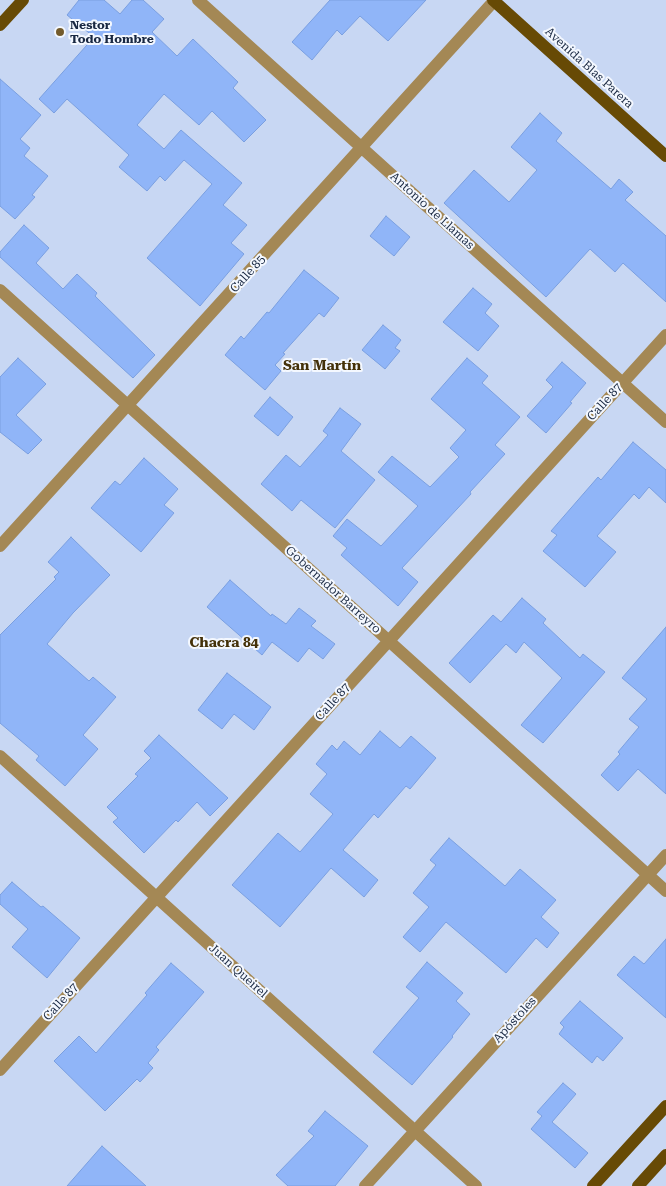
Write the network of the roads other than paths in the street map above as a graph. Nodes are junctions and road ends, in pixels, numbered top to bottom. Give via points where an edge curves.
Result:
1 (23, 0) edge
2 (198, 0) edge
3 (494, 0) edge
4 (0, 25) edge
5 (362, 148) junction
6 (666, 156) edge
7 (0, 290) edge
8 (666, 335) edge
9 (623, 383) junction
10 (128, 406) junction
11 (666, 422) edge
12 (0, 546) edge
13 (389, 641) junction
14 (0, 756) edge
15 (666, 855) edge
16 (648, 874) junction
17 (666, 891) edge
18 (156, 896) junction
19 (0, 1070) edge
20 (666, 1106) edge
21 (415, 1130) junction
22 (666, 1155) edge
23 (365, 1186) edge
24 (476, 1186) edge
25 (593, 1186) edge
26 (638, 1186) edge

1 - 4 main road
2 - 5 street, Antonio de Llamas
3 - 5 street, Calle 85
3 - 6 main road, Avenida Blas Parera
5 - 9 street, Antonio de Llamas
5 - 10 street, Calle 85
7 - 10 street, Gobernador Barreyro
8 - 9 street, Calle 87
9 - 11 street, Antonio de Llamas
9 - 13 street, Calle 87
10 - 12 street, Calle 85
10 - 13 street, Gobernador Barreyro
13 - 16 street, Gobernador Barreyro
13 - 18 street, Calle 87
14 - 18 street, Juan Queirel
15 - 16 street, Apóstoles
16 - 17 street, Gobernador Barreyro
16 - 21 street, Apóstoles
18 - 19 street, Calle 87
18 - 21 street, Juan Queirel
20 - 25 main road
21 - 23 street, Apóstoles
21 - 24 street, Juan Queirel
22 - 26 main road

